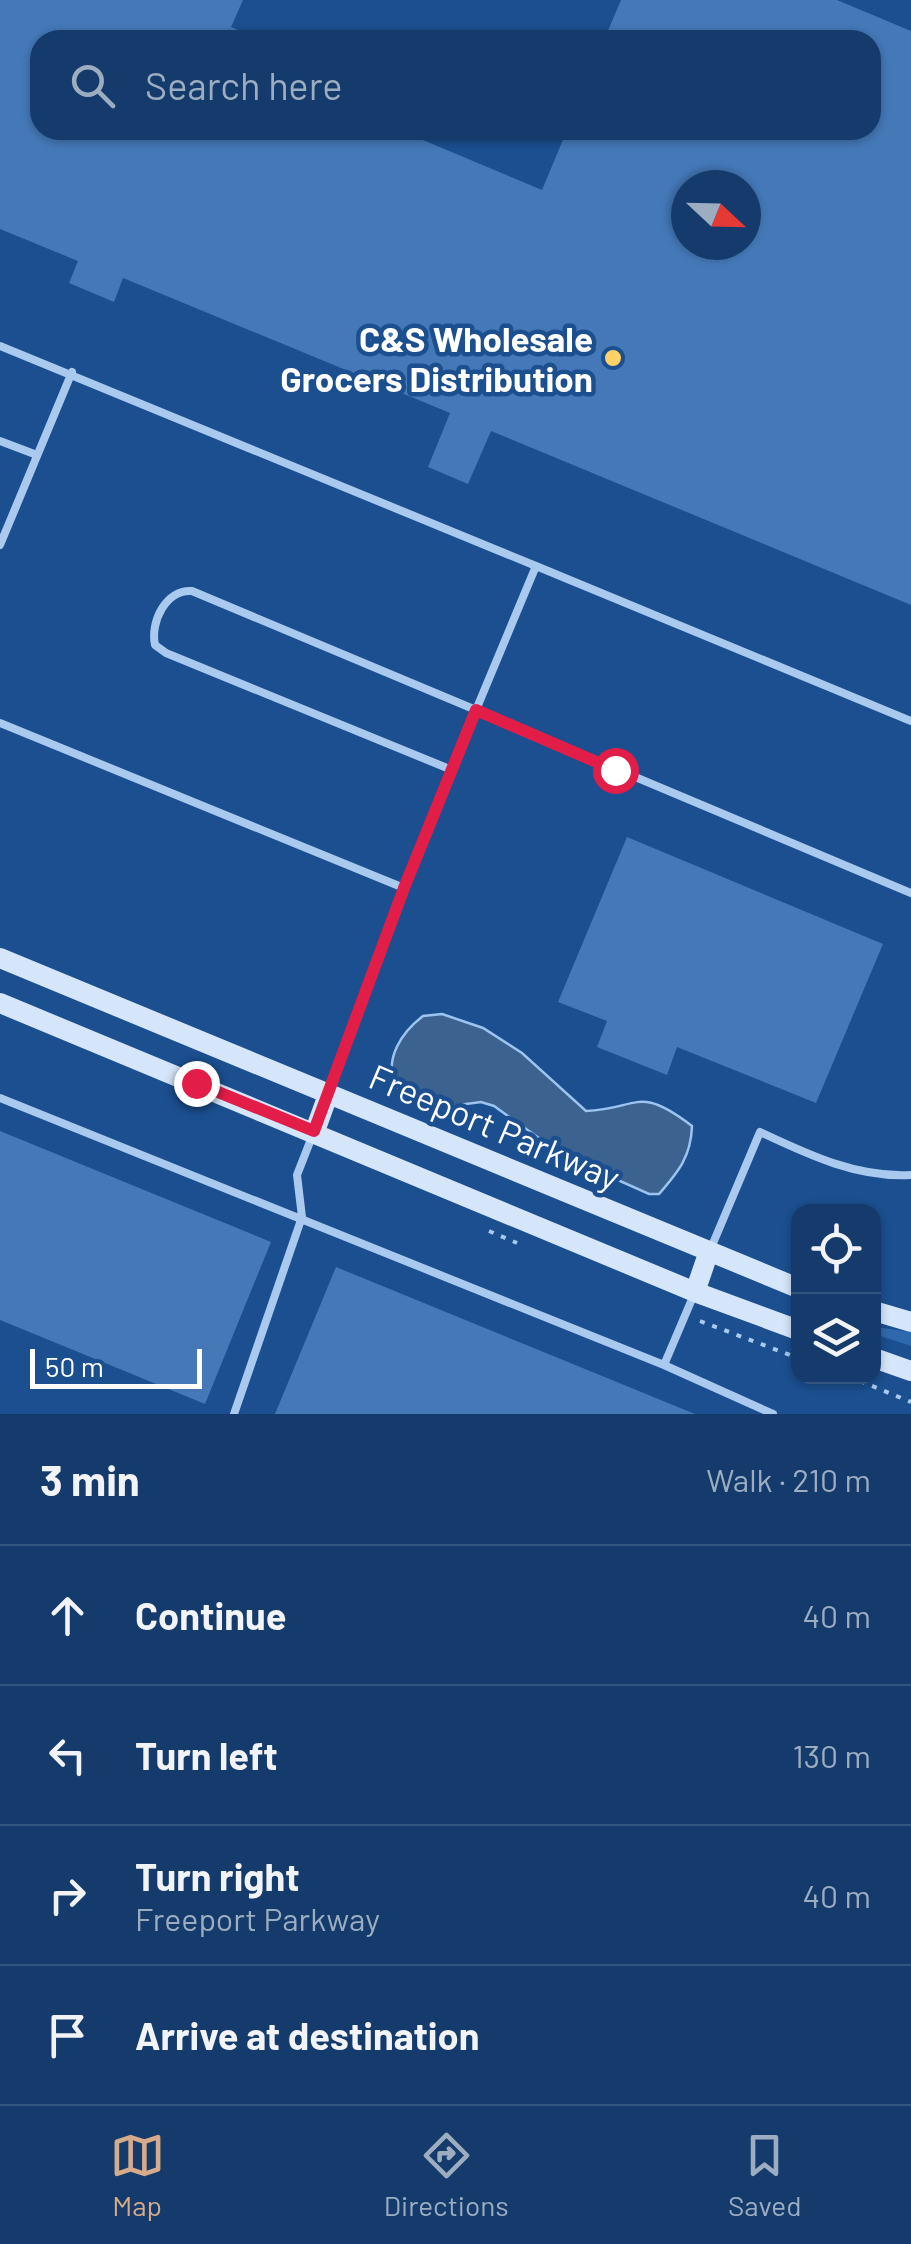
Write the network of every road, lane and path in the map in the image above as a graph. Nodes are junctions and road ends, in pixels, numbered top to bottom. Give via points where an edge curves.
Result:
1 (0, 346) edge
2 (72, 372) junction
3 (0, 441) edge
4 (38, 456) junction
5 (0, 545) edge
6 (536, 566) junction
7 (476, 710) junction
8 (911, 721) edge
9 (0, 723) edge
10 (452, 770) junction
11 (404, 888) junction
12 (911, 893) edge
13 (0, 958) edge
14 (0, 1003) edge
15 (329, 1092) junction
16 (0, 1098) edge
17 (314, 1131) junction
18 (911, 1175) edge
19 (302, 1218) junction
20 (710, 1251) junction
21 (791, 1285) edge
22 (694, 1292) junction
23 (881, 1313) edge
24 (911, 1322) edge
25 (791, 1327) edge
26 (881, 1360) edge
27 (664, 1365) junction
28 (911, 1371) edge
29 (867, 1384) edge
30 (911, 1402) edge
31 (234, 1414) edge
32 (773, 1414) edge

1 - 2 lane
2 - 4 lane
2 - 6 lane
3 - 4 lane
4 - 5 lane
6 - 7 lane
6 - 8 lane
7 - 10 lane
7 - 10 lane via 192,591 174,593 153,632 155,645 166,653
7 - 12 lane
9 - 11 lane
10 - 11 lane
11 - 15 lane
13 - 15 main road, Freeport Parkway
14 - 17 main road
15 - 17 main road
15 - 20 main road, Freeport Parkway
16 - 19 lane
17 - 19 lane via 297,1174
17 - 22 main road
18 - 20 lane via 880,1177 815,1158 760,1132
19 - 27 lane
19 - 31 lane
20 - 21 main road, Freeport Parkway
20 - 22 main road
22 - 25 main road
22 - 27 lane
23 - 24 main road
26 - 28 main road
27 - 32 lane
29 - 30 path

